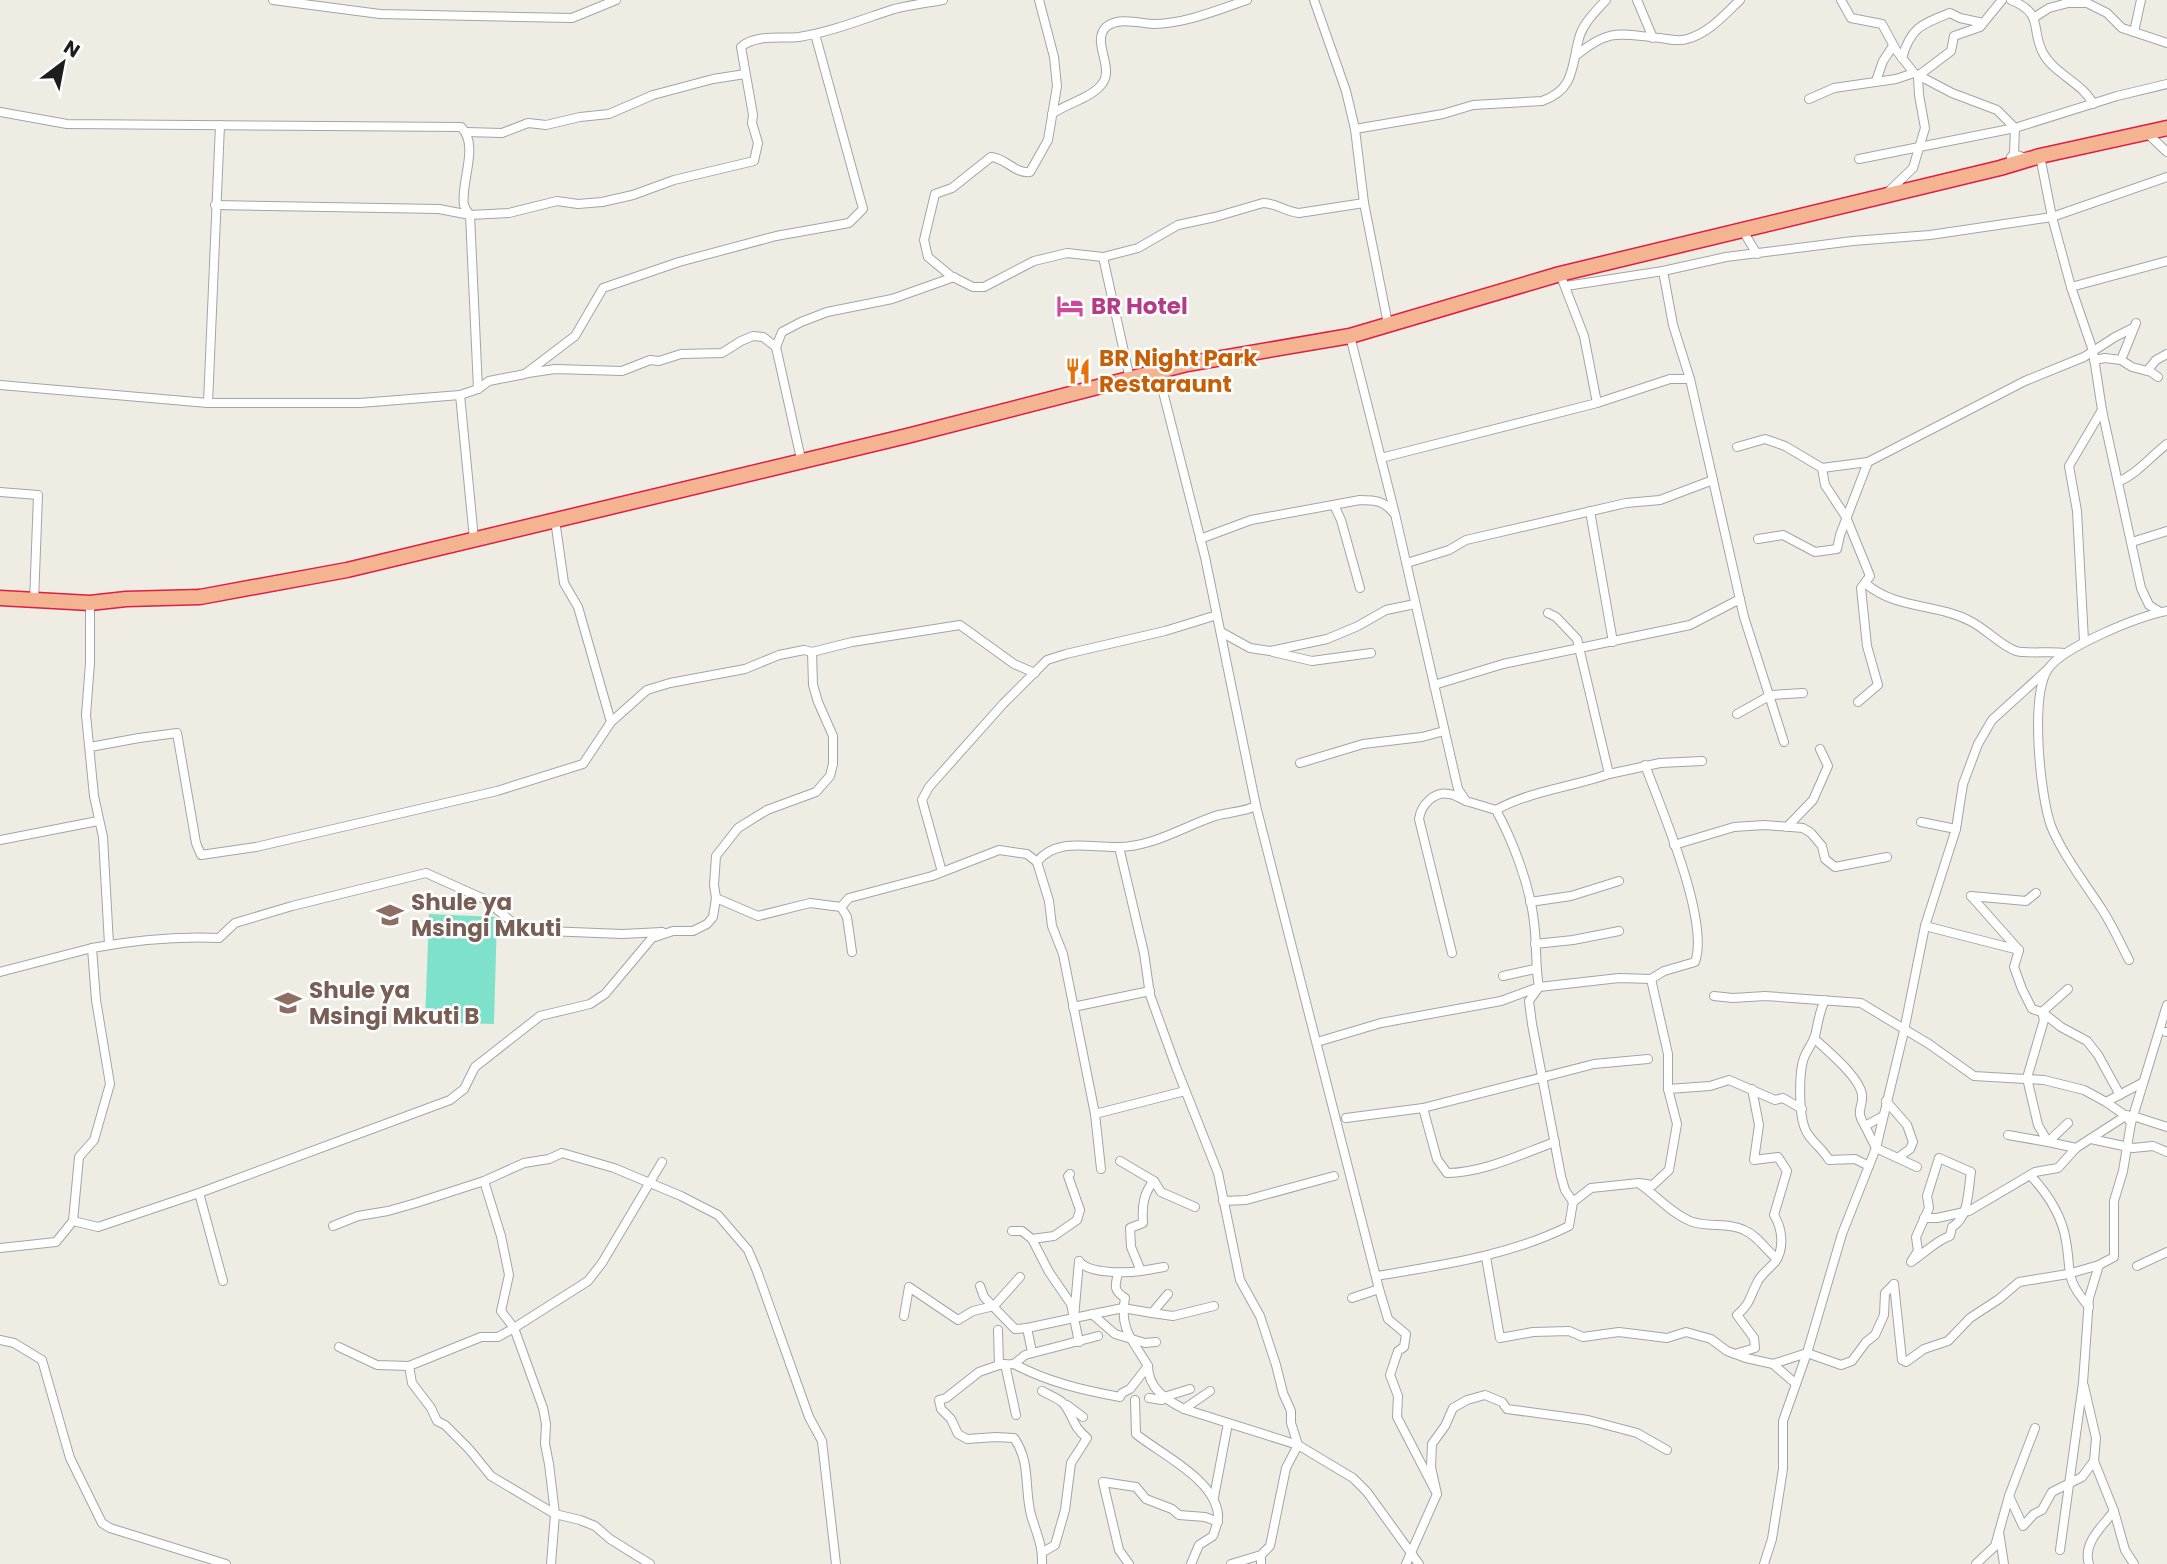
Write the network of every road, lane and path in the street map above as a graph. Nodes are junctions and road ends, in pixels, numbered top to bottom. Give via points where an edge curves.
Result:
1 (273, 0) edge
2 (616, 0) edge
3 (943, 0) edge
4 (1039, 0) edge
5 (1247, 0) edge
6 (1314, 0) edge
7 (1606, 0) edge
8 (1637, 0) edge
9 (1740, 0) edge
10 (1841, 0) edge
11 (2002, 0) edge
12 (2011, 0) edge
13 (2141, 0) edge
14 (2070, 1) edge
15 (2035, 17) junction
16 (1983, 23) junction
17 (2134, 32) junction
18 (815, 34) junction
19 (1653, 38) junction
20 (2167, 43) edge
21 (1893, 46) junction
22 (1578, 54) junction
23 (1902, 58) junction
24 (745, 74) junction
25 (1916, 75) junction
26 (1876, 81) junction
27 (2167, 84) edge
28 (1809, 99) dead end
29 (2093, 104) junction
30 (0, 112) edge
31 (1052, 114) junction
32 (220, 125) junction
33 (2015, 128) junction
34 (2167, 128) edge
35 (1355, 129) junction
36 (466, 132) junction
37 (2147, 133) junction
38 (1919, 148) junction
39 (2167, 152) edge
40 (2014, 154) junction
41 (2040, 156) junction
42 (1859, 159) dead end
43 (2000, 168) junction
44 (2167, 177) edge
45 (1884, 195) junction
46 (1364, 203) junction
47 (215, 205) junction
48 (470, 215) junction
49 (2052, 217) junction
50 (1743, 231) junction
51 (1757, 254) junction
52 (1103, 257) junction
53 (2167, 261) edge
54 (1663, 271) junction
55 (954, 277) junction
56 (1563, 280) junction
57 (2071, 287) junction
58 (1388, 324) junction
59 (1350, 336) junction
60 (776, 347) junction
61 (2167, 354) edge
62 (2094, 356) junction
63 (2122, 359) junction
64 (2147, 371) junction
65 (1158, 372) junction
66 (525, 374) junction
67 (2158, 377) dead end
68 (1130, 379) junction
69 (1690, 379) junction
70 (0, 385) edge
71 (478, 389) junction
72 (460, 396) junction
73 (208, 403) junction
74 (1597, 403) junction
75 (2102, 410) junction
76 (2167, 444) edge
77 (1737, 447) dead end
78 (1381, 458) junction
79 (801, 459) junction
80 (1868, 463) junction
81 (1822, 468) junction
82 (1713, 480) junction
83 (2118, 482) junction
84 (0, 492) edge
85 (1334, 505) junction
86 (1590, 511) junction
87 (1395, 514) junction
88 (1846, 517) junction
89 (555, 520) junction
90 (2167, 531) edge
91 (1200, 538) junction
92 (474, 539) junction
93 (1758, 539) dead end
94 (2132, 542) junction
95 (1407, 563) junction
96 (1865, 583) junction
97 (1360, 588) dead end
98 (0, 598) edge
99 (1740, 599) junction
100 (34, 602) junction
101 (90, 603) junction
102 (1415, 604) junction
103 (2164, 612) edge
104 (1548, 613) dead end
105 (1217, 615) junction
106 (1221, 632) junction
107 (2084, 641) junction
108 (1613, 642) junction
109 (1578, 649) junction
110 (1270, 651) junction
111 (812, 652) junction
112 (1371, 653) dead end
113 (2064, 653) junction
114 (2047, 670) junction
115 (1035, 673) junction
116 (1434, 685) junction
117 (1803, 693) dead end
118 (1770, 695) junction
119 (1858, 702) dead end
120 (1737, 714) dead end
121 (611, 722) junction
122 (1444, 731) junction
123 (1784, 742) dead end
124 (90, 747) junction
125 (1820, 749) dead end
126 (1702, 761) dead end
127 (1300, 763) dead end
128 (1645, 765) junction
129 (1609, 774) junction
130 (1466, 801) junction
131 (1256, 806) junction
132 (1496, 810) junction
133 (1799, 814) junction
134 (98, 821) junction
135 (1921, 822) dead end
136 (1787, 827) junction
137 (1803, 828) junction
138 (1956, 829) junction
139 (0, 840) edge
140 (1674, 845) junction
141 (1119, 847) junction
142 (1887, 857) dead end
143 (1037, 862) junction
144 (942, 872) junction
145 (1619, 881) dead end
146 (2036, 893) dead end
147 (716, 898) junction
148 (1530, 902) junction
149 (841, 907) junction
150 (1925, 926) junction
151 (673, 931) junction
152 (1619, 931) dead end
153 (110, 944) junction
154 (1535, 944) junction
155 (92, 948) junction
156 (2019, 950) junction
157 (852, 951) dead end
158 (1452, 953) dead end
159 (2129, 960) dead end
160 (1535, 969) junction
161 (0, 972) edge
162 (1503, 976) dead end
163 (1651, 979) junction
164 (1539, 987) junction
165 (2068, 989) dead end
166 (1150, 991) junction
167 (1714, 996) dead end
168 (1825, 1000) junction
169 (2167, 1006) edge
170 (1073, 1007) junction
171 (2042, 1012) junction
172 (1905, 1031) junction
173 (1814, 1038) junction
174 (1317, 1042) junction
175 (1648, 1059) dead end
176 (1544, 1077) junction
177 (2027, 1078) junction
178 (2142, 1083) junction
179 (1752, 1089) junction
180 (1668, 1090) junction
181 (1185, 1091) junction
182 (2120, 1095) junction
183 (1886, 1101) junction
184 (2106, 1102) junction
185 (1423, 1108) junction
186 (1802, 1109) junction
187 (1095, 1114) junction
188 (1883, 1116) junction
189 (2131, 1116) junction
190 (1346, 1118) dead end
191 (2068, 1123) dead end
192 (1865, 1126) junction
193 (2167, 1128) edge
194 (2008, 1135) dead end
195 (2091, 1139) junction
196 (1555, 1142) junction
197 (2048, 1142) junction
198 (2126, 1146) junction
199 (1877, 1148) junction
200 (2076, 1148) junction
201 (2167, 1152) edge
202 (1899, 1157) junction
203 (1120, 1161) dead end
204 (662, 1162) dead end
205 (1869, 1166) junction
206 (1917, 1167) dead end
207 (1101, 1169) dead end
208 (1070, 1174) dead end
209 (2030, 1175) junction
210 (1334, 1176) dead end
211 (484, 1181) junction
212 (1154, 1181) junction
213 (649, 1183) junction
214 (1639, 1183) junction
215 (199, 1193) junction
216 (1223, 1201) junction
217 (1573, 1202) junction
218 (1195, 1208) dead end
219 (1964, 1212) junction
220 (1924, 1219) junction
221 (73, 1221) junction
222 (333, 1226) dead end
223 (1012, 1231) dead end
224 (1032, 1239) junction
225 (0, 1248) edge
226 (2167, 1252) edge
227 (1486, 1257) junction
228 (1777, 1259) junction
229 (2099, 1265) junction
230 (2137, 1266) dead end
231 (1164, 1267) dead end
232 (1141, 1271) junction
233 (1118, 1273) junction
234 (2068, 1273) junction
235 (1377, 1276) junction
236 (1020, 1277) dead end
237 (223, 1281) dead end
238 (979, 1286) dead end
239 (1379, 1289) junction
240 (1168, 1294) dead end
241 (1352, 1298) dead end
242 (994, 1306) junction
243 (1214, 1306) dead end
244 (2089, 1307) junction
245 (1123, 1308) junction
246 (1152, 1313) junction
247 (1092, 1314) junction
248 (904, 1316) dead end
249 (1074, 1318) junction
250 (514, 1328) junction
251 (1027, 1328) junction
252 (998, 1330) dead end
253 (1098, 1336) dead end
254 (1127, 1336) junction
255 (0, 1340) edge
256 (1079, 1342) junction
257 (1156, 1342) dead end
258 (340, 1348) dead end
259 (1032, 1352) junction
260 (1735, 1353) junction
261 (1807, 1353) junction
262 (1006, 1364) junction
263 (1773, 1364) junction
264 (409, 1366) junction
265 (1148, 1366) junction
266 (2083, 1383) junction
267 (1796, 1384) junction
268 (1190, 1389) dead end
269 (1042, 1391) dead end
270 (1210, 1391) dead end
271 (1164, 1397) junction
272 (1149, 1398) dead end
273 (1135, 1400) dead end
274 (1062, 1401) junction
275 (1184, 1409) junction
276 (1016, 1415) dead end
277 (1083, 1417) dead end
278 (1228, 1423) junction
279 (2035, 1428) dead end
280 (1298, 1445) junction
281 (1667, 1450) dead end
282 (2094, 1461) junction
283 (2069, 1483) junction
284 (1437, 1494) junction
285 (2009, 1496) junction
286 (1214, 1497) junction
287 (2114, 1511) junction
288 (555, 1514) junction
289 (1218, 1522) junction
290 (1998, 1529) junction
291 (1411, 1550) junction
292 (2060, 1550) dead end
293 (1042, 1552) junction
294 (1261, 1560) edge
295 (226, 1564) edge
296 (551, 1564) edge
297 (650, 1564) edge
298 (836, 1564) edge
299 (1042, 1564) edge
300 (1129, 1564) edge
301 (1191, 1564) edge
302 (1231, 1564) edge
303 (1406, 1564) edge
304 (1419, 1564) edge
305 (1764, 1564) edge
306 (1976, 1564) edge
307 (2004, 1564) edge
308 (2089, 1564) edge
309 (2134, 1564) edge

1 - 2 street via 380,14 572,18
3 - 18 street via 899,8
4 - 31 street via 1058,86
5 - 31 street via 1180,20 1111,24 1103,30 1101,40 1107,74 1103,84
6 - 35 street
7 - 22 street via 1580,34
8 - 19 street
9 - 19 street via 1708,29 1690,38
10 - 21 street via 1851,18 1882,24
11 - 16 street
12 - 15 street
13 - 17 street
14 - 15 street
14 - 17 street via 2107,13 2122,28
15 - 29 street via 2043,53
16 - 23 street via 1950,13 1919,26 1907,41
16 - 25 street via 1954,36 1951,51
17 - 20 street
18 - 24 street via 747,42 741,47
18 - 66 street via 863,209 849,223 776,236 603,288 575,336
19 - 22 street via 1622,33 1594,41
21 - 23 street
21 - 26 street
22 - 35 street via 1561,91 1542,101 1473,105
23 - 25 street
24 - 36 street via 653,95 609,114 546,125 528,123 502,133
24 - 48 street via 758,143 754,161 602,202 557,201 509,213
25 - 26 street
25 - 33 street via 1997,110
25 - 38 street via 1925,128
26 - 28 street via 1834,88
27 - 29 street
29 - 33 street
30 - 32 street via 67,124
31 - 55 street via 1048,141 1030,172 991,157 952,188 935,194 924,240 928,257
32 - 36 street via 445,125
32 - 47 street
33 - 38 street
33 - 40 street
34 - 37 highway
35 - 46 street
36 - 48 street via 469,151 464,205
37 - 39 street
37 - 41 highway
38 - 42 street
38 - 45 street via 1913,168
40 - 41 street
40 - 43 street
41 - 43 highway
41 - 49 street
43 - 45 highway
44 - 49 street
45 - 50 highway
46 - 52 street via 1299,213 1263,203 1178,225 1138,248
46 - 58 street
47 - 48 street via 439,209
47 - 73 street
48 - 71 street
49 - 51 street
49 - 57 street
50 - 51 street
50 - 56 highway
51 - 54 street
52 - 55 street via 1068,253 1034,261 984,287
52 - 68 street
53 - 57 street
54 - 56 street
54 - 69 street via 1673,326
55 - 60 street via 801,322 782,332
56 - 58 highway
56 - 74 street via 1584,336
57 - 62 street
58 - 59 highway
59 - 65 highway
59 - 78 street
60 - 66 street via 753,336 722,353 681,354 622,371 555,369
60 - 79 street
61 - 64 street
62 - 63 street
62 - 63 street via 2135,326
62 - 75 street
62 - 80 street via 2025,381
63 - 64 street
64 - 67 street
65 - 68 highway
65 - 91 street
66 - 71 street via 489,381
68 - 79 highway
69 - 74 street via 1670,379
69 - 82 street
70 - 73 street
71 - 72 street
72 - 73 street via 360,403
72 - 92 street
74 - 78 street
75 - 83 street
75 - 107 street via 2069,466 2077,512
76 - 83 street via 2132,476
77 - 81 street via 1765,439
78 - 87 street
79 - 89 highway
80 - 81 street
80 - 88 street
81 - 88 street via 1825,485
82 - 86 street via 1660,500
82 - 99 street
83 - 94 street
84 - 100 street via 38,495
85 - 87 street via 1374,500 1385,503
85 - 91 street via 1251,520
85 - 97 street
86 - 95 street via 1466,540
86 - 108 street
87 - 95 street
88 - 93 street via 1837,548 1815,552 1783,535
88 - 96 street via 1870,576
89 - 92 highway
89 - 121 street via 564,583 578,607
90 - 94 street
91 - 105 street
92 - 101 highway via 347,570 200,597
94 - 103 street via 2141,588 2149,605
95 - 102 street
96 - 113 street via 1879,595 1972,621 2016,651
96 - 119 street via 1861,588 1867,646 1878,685
98 - 100 highway
99 - 108 street via 1690,625
99 - 118 street
100 - 101 highway
101 - 124 street via 86,715
102 - 110 street via 1386,610 1327,639
102 - 116 street
103 - 107 street
104 - 109 street via 1577,639
105 - 106 street
105 - 115 street via 1047,660
106 - 110 street via 1250,648
106 - 131 street
107 - 113 street
108 - 109 street
109 - 116 street via 1503,664
109 - 129 street
110 - 112 street via 1312,661
111 - 115 street via 960,625 1014,664
111 - 121 street via 779,655 746,669 647,690
111 - 147 street via 813,685 833,736 830,776 816,792 766,810 738,828 716,856
113 - 114 street
114 - 138 street via 2000,711 1984,732 1964,783
114 - 159 street via 2037,727 2051,825
115 - 144 street via 947,766 922,800
116 - 122 street
117 - 118 street
118 - 120 street
118 - 123 street
121 - 124 street via 583,764 497,791 256,847 201,855 177,733
122 - 127 street via 1363,744
122 - 130 street via 1458,789
124 - 134 street
125 - 133 street via 1828,766 1813,800
126 - 128 street
128 - 129 street
128 - 140 street
129 - 132 street
130 - 132 street
130 - 158 street via 1448,793 1434,796 1420,810 1419,818
131 - 141 street via 1136,846
131 - 174 street
132 - 148 street via 1508,832
133 - 136 street
133 - 137 street
134 - 139 street
134 - 153 street
135 - 138 street
136 - 137 street
136 - 140 street via 1734,827
137 - 142 street via 1811,832 1825,859 1835,867
138 - 150 street
140 - 163 street via 1692,905 1698,954 1695,962
141 - 143 street via 1052,848
141 - 166 street
143 - 144 street via 1027,854 999,850
143 - 170 street
144 - 149 street via 849,898
145 - 148 street via 1572,896
146 - 156 street via 2026,901 1971,896
147 - 149 street via 758,916 810,903
147 - 151 street via 707,924 693,931
148 - 154 street
149 - 157 street via 847,916
150 - 156 street
150 - 172 street
151 - 153 street via 522,930 484,899 426,873 234,923 219,938 185,936
151 - 215 street via 653,938 605,994 590,1004 540,1016 475,1067 464,1089 450,1100
152 - 154 street
153 - 155 street
154 - 160 street
155 - 161 street
155 - 221 street via 110,1084 94,1140 79,1157
156 - 171 street via 2014,967 2022,989 2032,1009
160 - 162 street
160 - 164 street
163 - 164 street
163 - 180 street via 1668,1054
164 - 174 street via 1501,1001 1381,1023
164 - 176 street via 1530,1000
165 - 171 street
166 - 170 street
166 - 181 street
167 - 168 street
168 - 172 street via 1864,1004
168 - 173 street
169 - 178 street
170 - 187 street
171 - 177 street
171 - 182 street via 2087,1041
172 - 177 street via 1974,1076
172 - 183 street
173 - 186 street via 1803,1061
173 - 192 street via 1852,1075 1862,1094 1858,1114
174 - 235 street
175 - 176 street via 1594,1064
176 - 185 street
176 - 196 street
177 - 184 street via 2084,1090
177 - 197 street via 2038,1125
178 - 182 street
178 - 189 street
179 - 180 street via 1730,1080
179 - 186 street
179 - 228 street via 1759,1125 1754,1160 1777,1157 1787,1171 1774,1215 1781,1226
180 - 214 street via 1677,1124 1669,1170 1653,1185
181 - 187 street
181 - 216 street via 1212,1155
182 - 184 street
183 - 188 street
183 - 202 street via 1907,1125 1913,1142
184 - 189 street
185 - 190 street
185 - 196 street via 1437,1159 1447,1173 1497,1163
186 - 205 street via 1804,1126 1829,1160 1855,1158
187 - 207 street
188 - 192 street
188 - 199 street
189 - 193 street
189 - 195 street
189 - 198 street
191 - 197 street
192 - 199 street
194 - 197 street
195 - 198 street
195 - 200 street
196 - 217 street via 1564,1190
197 - 200 street
198 - 201 street via 2153,1146
198 - 229 street via 2113,1207 2114,1257
199 - 202 street
199 - 205 street
200 - 209 street via 2058,1168
202 - 206 street
203 - 212 street
204 - 213 street
205 - 261 street via 1842,1234
208 - 224 street via 1080,1210 1077,1220 1054,1236
209 - 219 street
209 - 234 street via 2048,1194 2057,1214 2066,1240
210 - 216 street via 1246,1200
211 - 213 street via 562,1153
211 - 222 street
211 - 250 street via 509,1275 501,1311
212 - 218 street via 1161,1192
212 - 232 street via 1147,1189 1143,1223 1130,1228 1130,1247
213 - 250 street via 588,1281
213 - 298 street via 718,1215 748,1250 822,1441
214 - 217 street via 1591,1188
214 - 228 street via 1689,1220 1742,1228
215 - 221 street via 98,1227
215 - 237 street
216 - 280 street via 1240,1280 1260,1316
217 - 227 street via 1569,1226
219 - 220 street
219 - 220 street via 1950,1236 1911,1262 1918,1251 1916,1237
219 - 220 street via 1971,1172 1939,1158
221 - 225 street via 56,1242
223 - 224 street via 1022,1231
224 - 249 street
226 - 230 street
227 - 235 street
227 - 260 street via 1500,1338 1533,1332 1569,1332 1583,1337 1619,1332 1667,1338 1686,1332 1712,1339
228 - 260 street via 1757,1280 1749,1305 1737,1315 1754,1338 1755,1348
229 - 234 street
229 - 244 street
231 - 232 street
232 - 233 street
233 - 245 street via 1114,1286 1125,1298
233 - 249 street via 1082,1266 1078,1260
234 - 244 street
234 - 261 street via 2017,1283 1948,1341 1924,1349 1906,1362 1902,1360 1892,1284 1885,1293 1877,1332 1853,1361 1835,1364
235 - 239 street
236 - 242 street
238 - 242 street
239 - 241 street
239 - 284 street via 1388,1319 1406,1334 1390,1375 1398,1396 1397,1417
240 - 246 street
242 - 248 street via 958,1320 909,1287
242 - 251 street via 1014,1329
243 - 246 street via 1173,1316
244 - 266 street
245 - 246 street
245 - 247 street
245 - 254 street
247 - 249 street
247 - 254 street via 1115,1334
249 - 251 street
249 - 256 street
250 - 264 street
250 - 288 street via 543,1408
251 - 259 street
252 - 262 street
253 - 256 street
254 - 257 street
254 - 265 street
255 - 295 street via 42,1360 70,1458 102,1523
256 - 259 street
258 - 264 street via 377,1365
259 - 262 street
260 - 263 street
261 - 263 street
261 - 267 street
262 - 265 street via 1073,1389 1120,1397
262 - 276 street
262 - 293 street via 979,1372 939,1400 958,1434 967,1439 1014,1438 1026,1465 1031,1513
263 - 267 street
264 - 288 street via 412,1383 437,1421 491,1476
265 - 271 street via 1153,1385
266 - 282 street via 2096,1438
266 - 283 street
267 - 305 street via 1783,1425 1783,1469
268 - 271 street
269 - 274 street
270 - 275 street
271 - 272 street
271 - 275 street
273 - 286 street via 1136,1434 1204,1484
274 - 277 street
274 - 293 street via 1073,1425 1087,1438 1071,1463 1055,1545
275 - 278 street
278 - 280 street
278 - 286 street
279 - 285 street
280 - 291 street via 1359,1483
280 - 294 street via 1286,1468 1270,1546
281 - 284 street via 1637,1433 1588,1420 1507,1409 1485,1395 1453,1408 1432,1444
282 - 283 street via 2085,1475
282 - 287 street
283 - 285 street via 2052,1492 2042,1510 2023,1526
283 - 292 street
284 - 291 street
285 - 290 street
286 - 289 street
287 - 308 street via 2091,1540
287 - 309 street
288 - 296 street
288 - 297 street via 595,1527
289 - 300 street via 1179,1515 1146,1499 1136,1487 1103,1482 1119,1550
289 - 301 street via 1213,1536 1199,1545
290 - 306 street via 1994,1546
290 - 307 street
291 - 303 street
291 - 304 street
293 - 299 street
294 - 302 street

